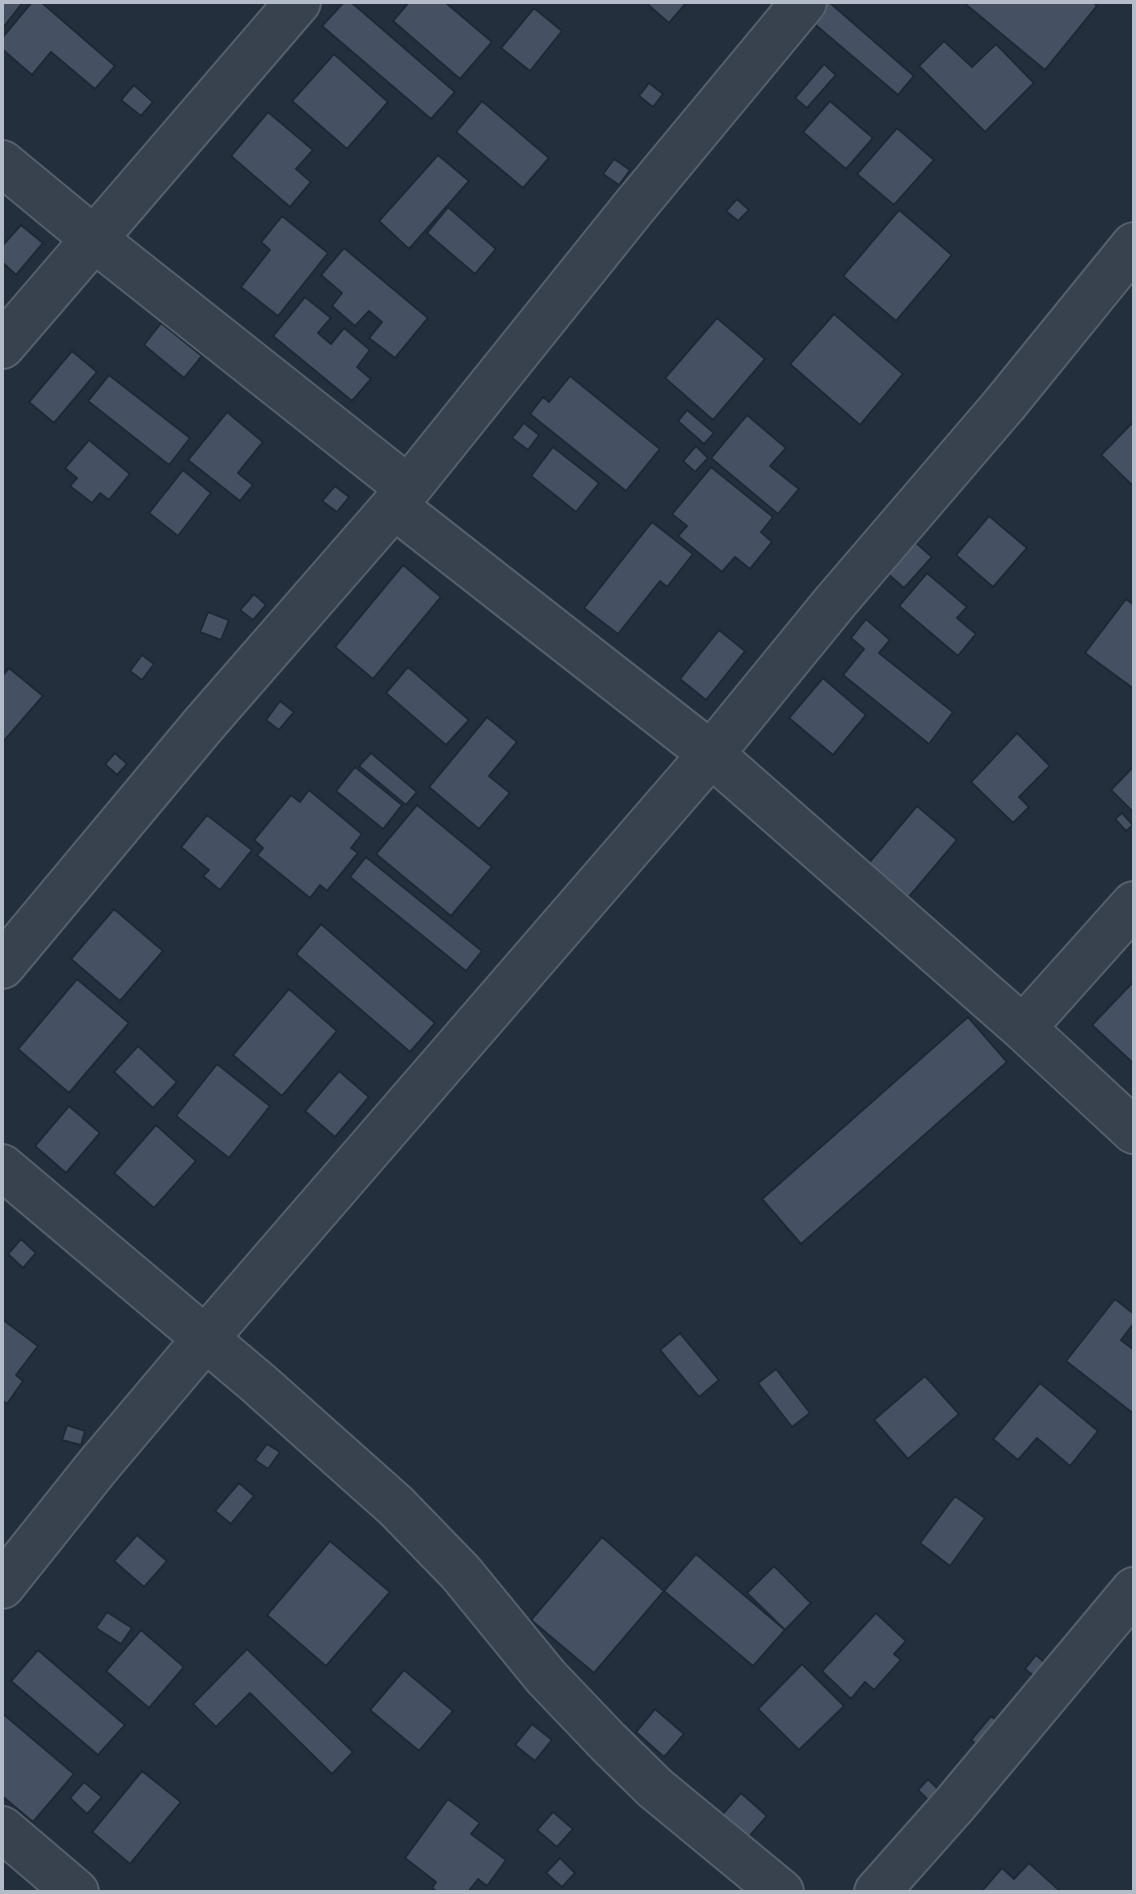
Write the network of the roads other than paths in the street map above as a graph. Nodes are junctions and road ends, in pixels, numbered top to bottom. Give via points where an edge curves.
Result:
1 (298, 2) edge
2 (804, 2) edge
3 (2, 163) edge
4 (94, 239) junction
5 (1134, 245) edge
6 (2, 346) edge
7 (401, 497) junction
8 (711, 754) junction
9 (1134, 904) edge
10 (2, 966) edge
11 (1023, 1028) junction
12 (1134, 1131) edge
13 (2, 1167) edge
14 (205, 1339) junction
15 (2, 1586) edge
16 (1134, 1590) edge
17 (2, 1829) edge
18 (76, 1892) edge
19 (781, 1892) edge
20 (877, 1892) edge

1 - 4 street
2 - 7 street
3 - 4 street
4 - 6 street
4 - 7 street
5 - 8 street
7 - 8 street
7 - 10 street
8 - 11 street
8 - 14 street
9 - 11 street
11 - 12 street
13 - 14 street
14 - 15 street
14 - 19 street via 396,1506 461,1573 546,1677 645,1779
16 - 20 street
17 - 18 street

